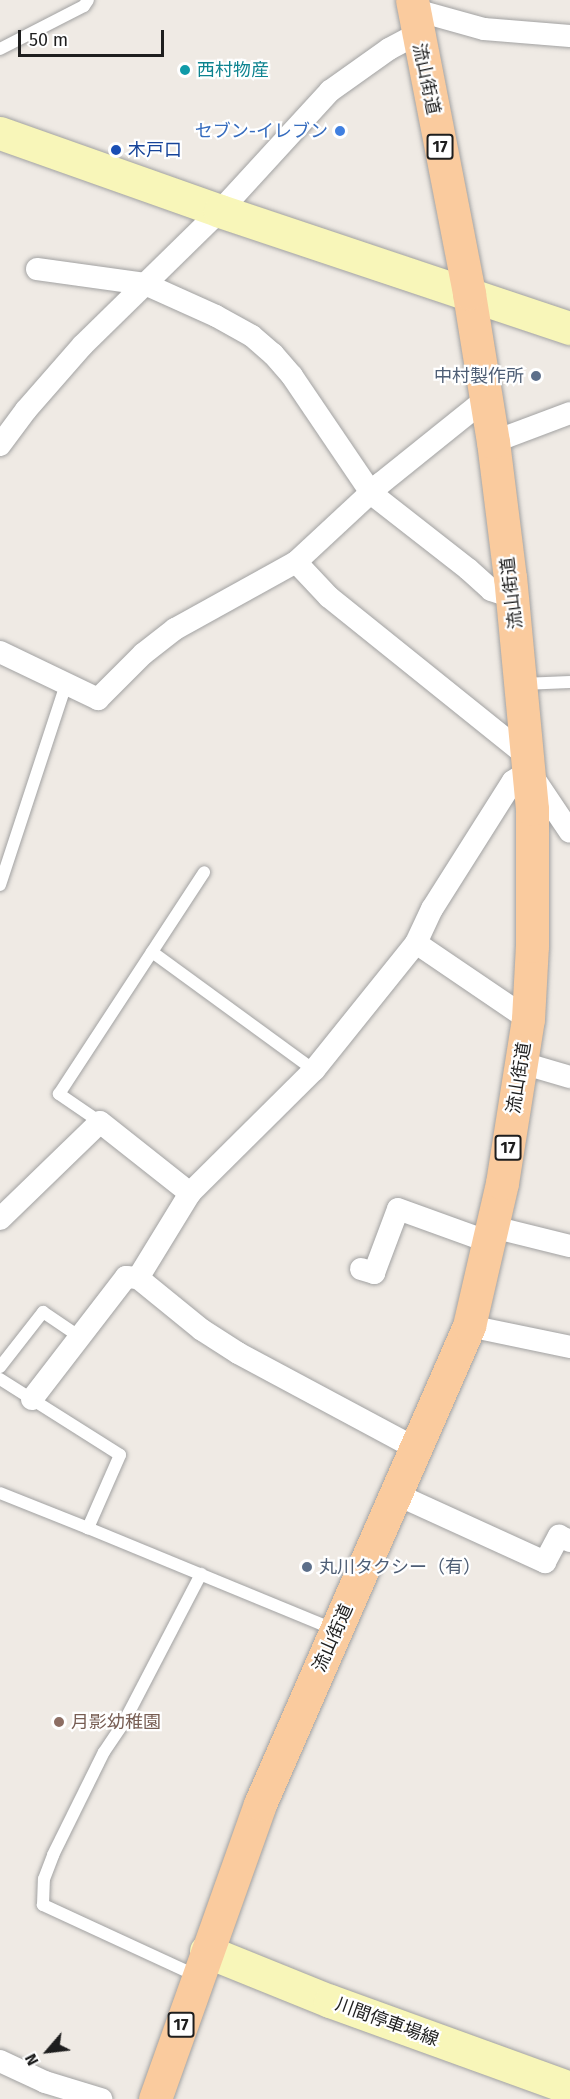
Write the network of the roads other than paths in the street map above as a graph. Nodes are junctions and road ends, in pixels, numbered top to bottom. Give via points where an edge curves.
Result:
1 (88, 0) edge
2 (413, 14) edge
3 (570, 36) edge
4 (0, 49) edge
5 (0, 133) edge
6 (220, 211) junction
7 (37, 269) dead end
8 (145, 284) junction
9 (469, 293) junction
10 (570, 328) edge
11 (486, 398) junction
12 (570, 413) edge
13 (493, 442) junction
14 (0, 446) edge
15 (372, 494) junction
16 (296, 562) junction
17 (512, 597) junction
18 (0, 652) edge
19 (570, 682) edge
20 (66, 684) junction
21 (522, 684) junction
22 (529, 764) junction
23 (570, 831) edge
24 (204, 872) dead end
25 (0, 885) edge
26 (416, 943) junction
27 (152, 952) junction
28 (528, 1019) junction
29 (522, 1063) junction
30 (314, 1070) junction
31 (570, 1077) edge
32 (100, 1122) junction
33 (190, 1194) junction
34 (0, 1219) edge
35 (491, 1235) junction
36 (570, 1246) edge
37 (361, 1269) dead end
38 (138, 1278) junction
39 (469, 1326) junction
40 (80, 1337) junction
41 (570, 1347) edge
42 (0, 1366) edge
43 (0, 1379) edge
44 (32, 1399) junction
45 (417, 1449) junction
46 (0, 1493) edge
47 (398, 1495) junction
48 (88, 1528) junction
49 (570, 1541) edge
50 (201, 1575) junction
51 (336, 1631) junction
52 (202, 1964) junction
53 (0, 2061) edge
54 (570, 2088) edge
55 (101, 2099) edge
56 (155, 2099) edge

1 - 4 lane via 84,6
2 - 3 street via 484,29
2 - 6 street via 389,49 330,91
2 - 9 main road, 流山街道 / 17
5 - 6 street
6 - 8 street
6 - 9 street
7 - 8 street
8 - 14 street via 83,345
8 - 15 street via 216,316 252,336 273,354
9 - 10 street
9 - 11 main road, 流山街道 / 17
11 - 13 main road, 流山街道 / 17
11 - 15 street
12 - 13 street
13 - 17 main road, 流山街道 / 17
15 - 16 street
15 - 17 street via 491,591
16 - 20 street via 176,629 143,654 98,699
16 - 22 street via 329,597
17 - 21 main road, 流山街道 / 17
18 - 20 street
19 - 21 lane
20 - 25 lane
21 - 22 main road, 流山街道 / 17
22 - 23 street
22 - 26 street via 494,808 432,909
22 - 28 main road, 流山街道 / 17 via 533,848
24 - 27 lane
26 - 28 street
26 - 30 street
27 - 30 lane
27 - 32 lane via 59,1094
28 - 29 main road, 流山街道 / 17
29 - 31 street
29 - 35 main road, 流山街道 / 17
30 - 33 street
32 - 33 street
32 - 34 street
33 - 38 street
35 - 36 street
35 - 37 street via 398,1209 374,1273
35 - 39 main road, 流山街道 / 17
38 - 40 street via 126,1277
38 - 45 street via 202,1330 238,1353
39 - 41 street
39 - 45 main road, 流山街道 / 17
40 - 42 lane via 43,1312
40 - 44 street
43 - 44 lane
44 - 48 lane via 120,1455
45 - 47 main road, 流山街道 / 17
46 - 48 lane
47 - 49 street via 545,1562 559,1536
47 - 51 main road, 流山街道 / 17
48 - 50 lane
50 - 51 lane
50 - 52 lane via 124,1722 104,1752 53,1855 44,1879 43,1905
51 - 52 main road, 流山街道 / 17 via 260,1804
52 - 54 street, 川間停車場線 via 330,2001
52 - 56 main road, 流山街道 / 17
53 - 55 street via 45,2082

